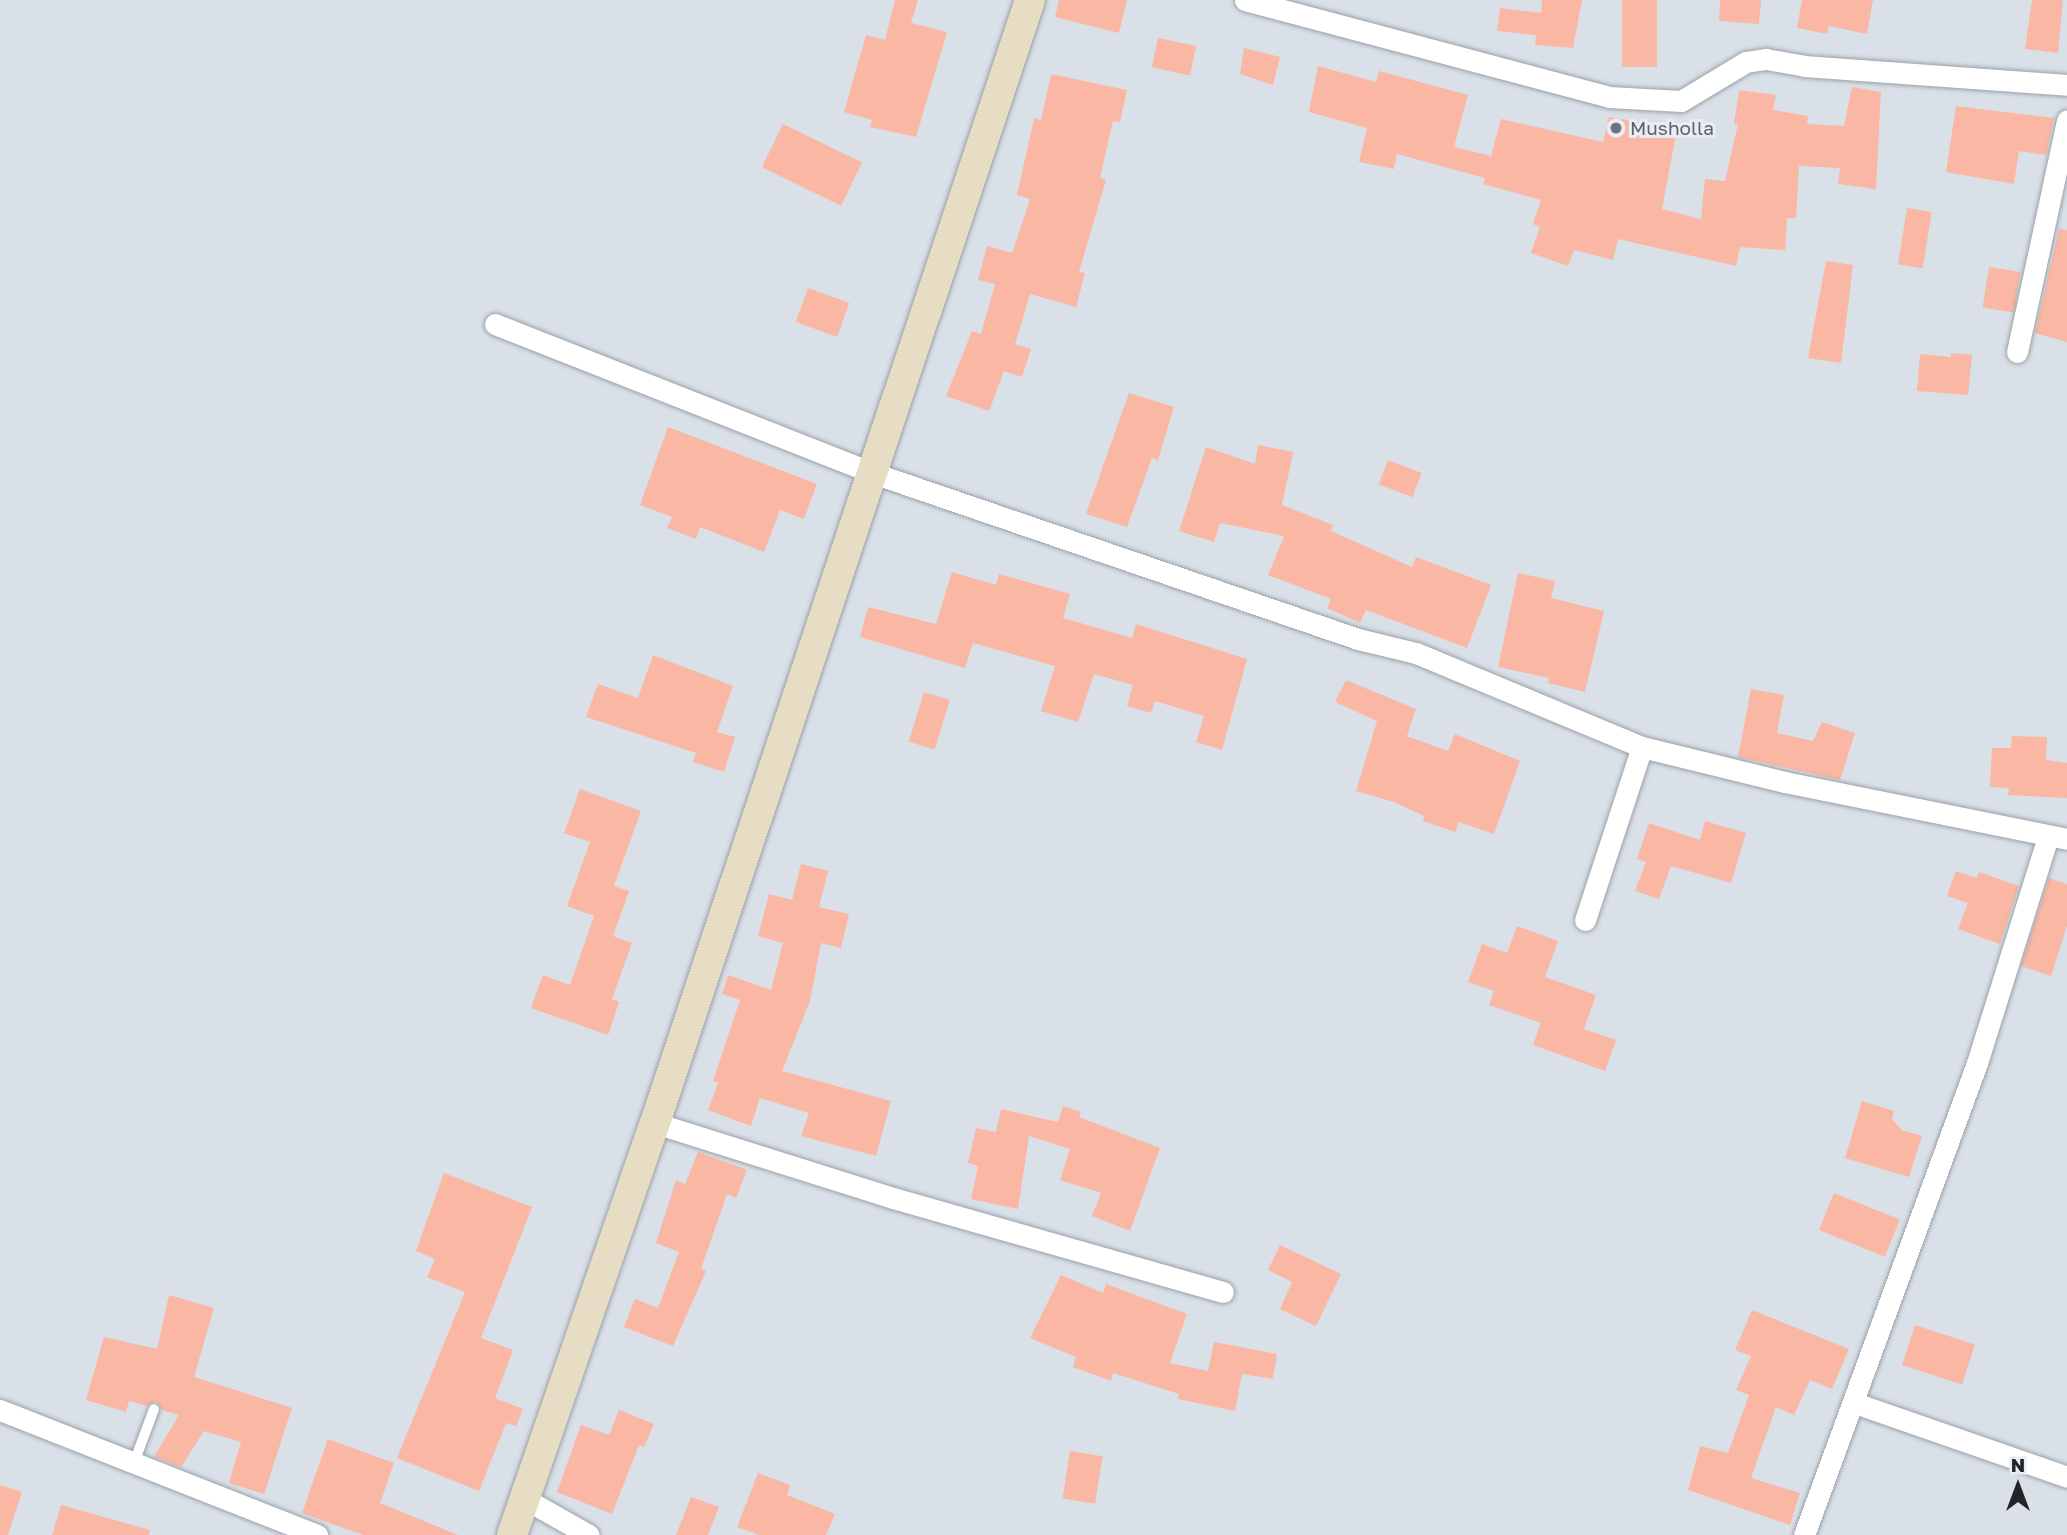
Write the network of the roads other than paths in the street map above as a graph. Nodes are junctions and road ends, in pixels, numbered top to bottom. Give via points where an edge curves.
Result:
1 (1030, 0) edge
2 (1245, 0) edge
3 (1300, 8) edge
4 (2067, 85) edge
5 (2067, 120) edge
6 (495, 324) dead end
7 (2017, 352) dead end
8 (873, 473) junction
9 (1642, 747) junction
10 (2057, 838) edge
11 (1585, 920) dead end
12 (655, 1123) junction
13 (1223, 1292) dead end
14 (1855, 1403) junction
15 (154, 1409) dead end
16 (0, 1410) edge
17 (135, 1460) junction
18 (2067, 1477) edge
19 (525, 1499) junction
20 (317, 1535) edge
21 (512, 1535) edge
22 (589, 1535) edge
23 (1804, 1535) edge

1 - 8 street
2 - 3 street
3 - 4 street via 1609,97 1681,101 1746,62 1766,59 1804,66
5 - 7 street
6 - 8 street
8 - 9 street via 1358,639 1416,653
8 - 12 street
9 - 10 street
9 - 11 street
10 - 14 street
12 - 13 street via 893,1198
12 - 19 street
14 - 18 street
14 - 23 street
15 - 17 lane
16 - 17 street
17 - 20 street
19 - 21 street
19 - 22 street

